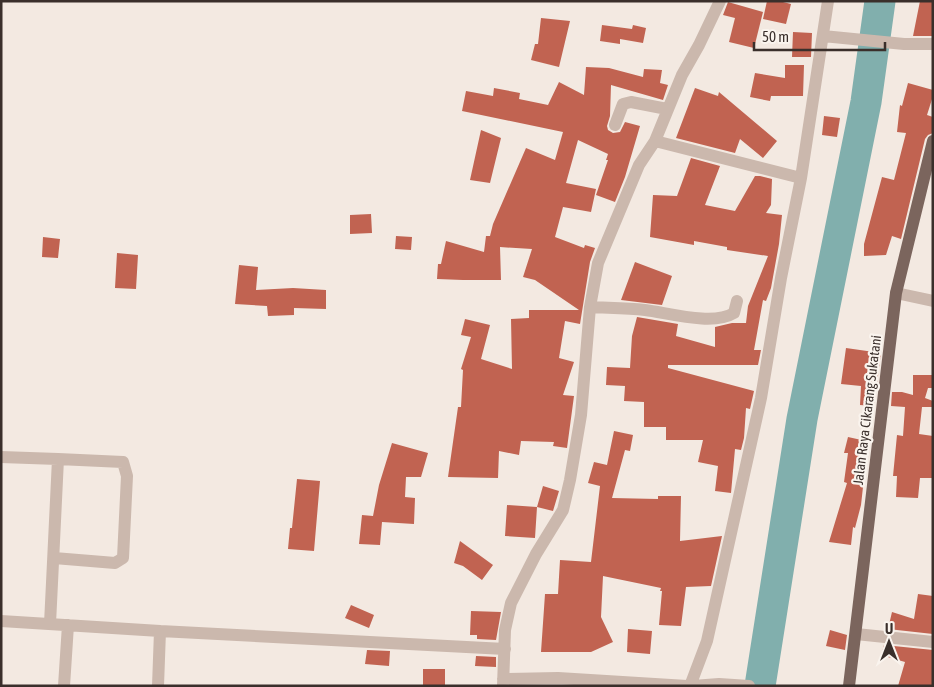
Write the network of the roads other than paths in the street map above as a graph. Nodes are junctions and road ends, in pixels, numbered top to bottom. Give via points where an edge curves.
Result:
1 (720, 1) edge
2 (828, 1) edge
3 (823, 36) junction
4 (933, 44) edge
5 (667, 109) junction
6 (615, 125) dead end
7 (654, 141) junction
8 (933, 141) edge
9 (801, 178) junction
10 (896, 293) junction
11 (737, 301) dead end
12 (933, 301) edge
13 (590, 307) junction
14 (1, 457) edge
15 (58, 459) junction
16 (54, 558) junction
17 (1, 621) edge
18 (50, 624) junction
19 (68, 625) junction
20 (160, 631) junction
21 (856, 634) junction
22 (933, 642) edge
23 (504, 649) junction
24 (503, 682) edge
25 (64, 686) edge
26 (158, 686) edge
27 (690, 686) edge
28 (749, 686) edge
29 (848, 686) edge

1 - 5 street
2 - 3 street
3 - 4 street
3 - 9 street
5 - 6 street via 631,102 623,104
5 - 7 street
7 - 9 street
7 - 13 street via 636,172 598,263
8 - 10 main road, Jalan Raya Cikarang Sukatani
9 - 27 street via 759,408 707,641
10 - 12 street
10 - 21 main road, Jalan Raya Cikarang Sukatani
11 - 13 street via 730,316 698,318 645,310
13 - 23 street via 581,415 570,480 562,510 511,603
14 - 15 street
15 - 16 street
15 - 16 street via 123,462 127,476 123,558 115,562
16 - 18 street
17 - 18 street
18 - 19 street
19 - 20 street
19 - 25 street
20 - 23 street
20 - 26 street
21 - 22 street
21 - 29 main road, Jalan Raya Cikarang Sukatani
23 - 24 street
24 - 27 street via 558,678
27 - 28 street

